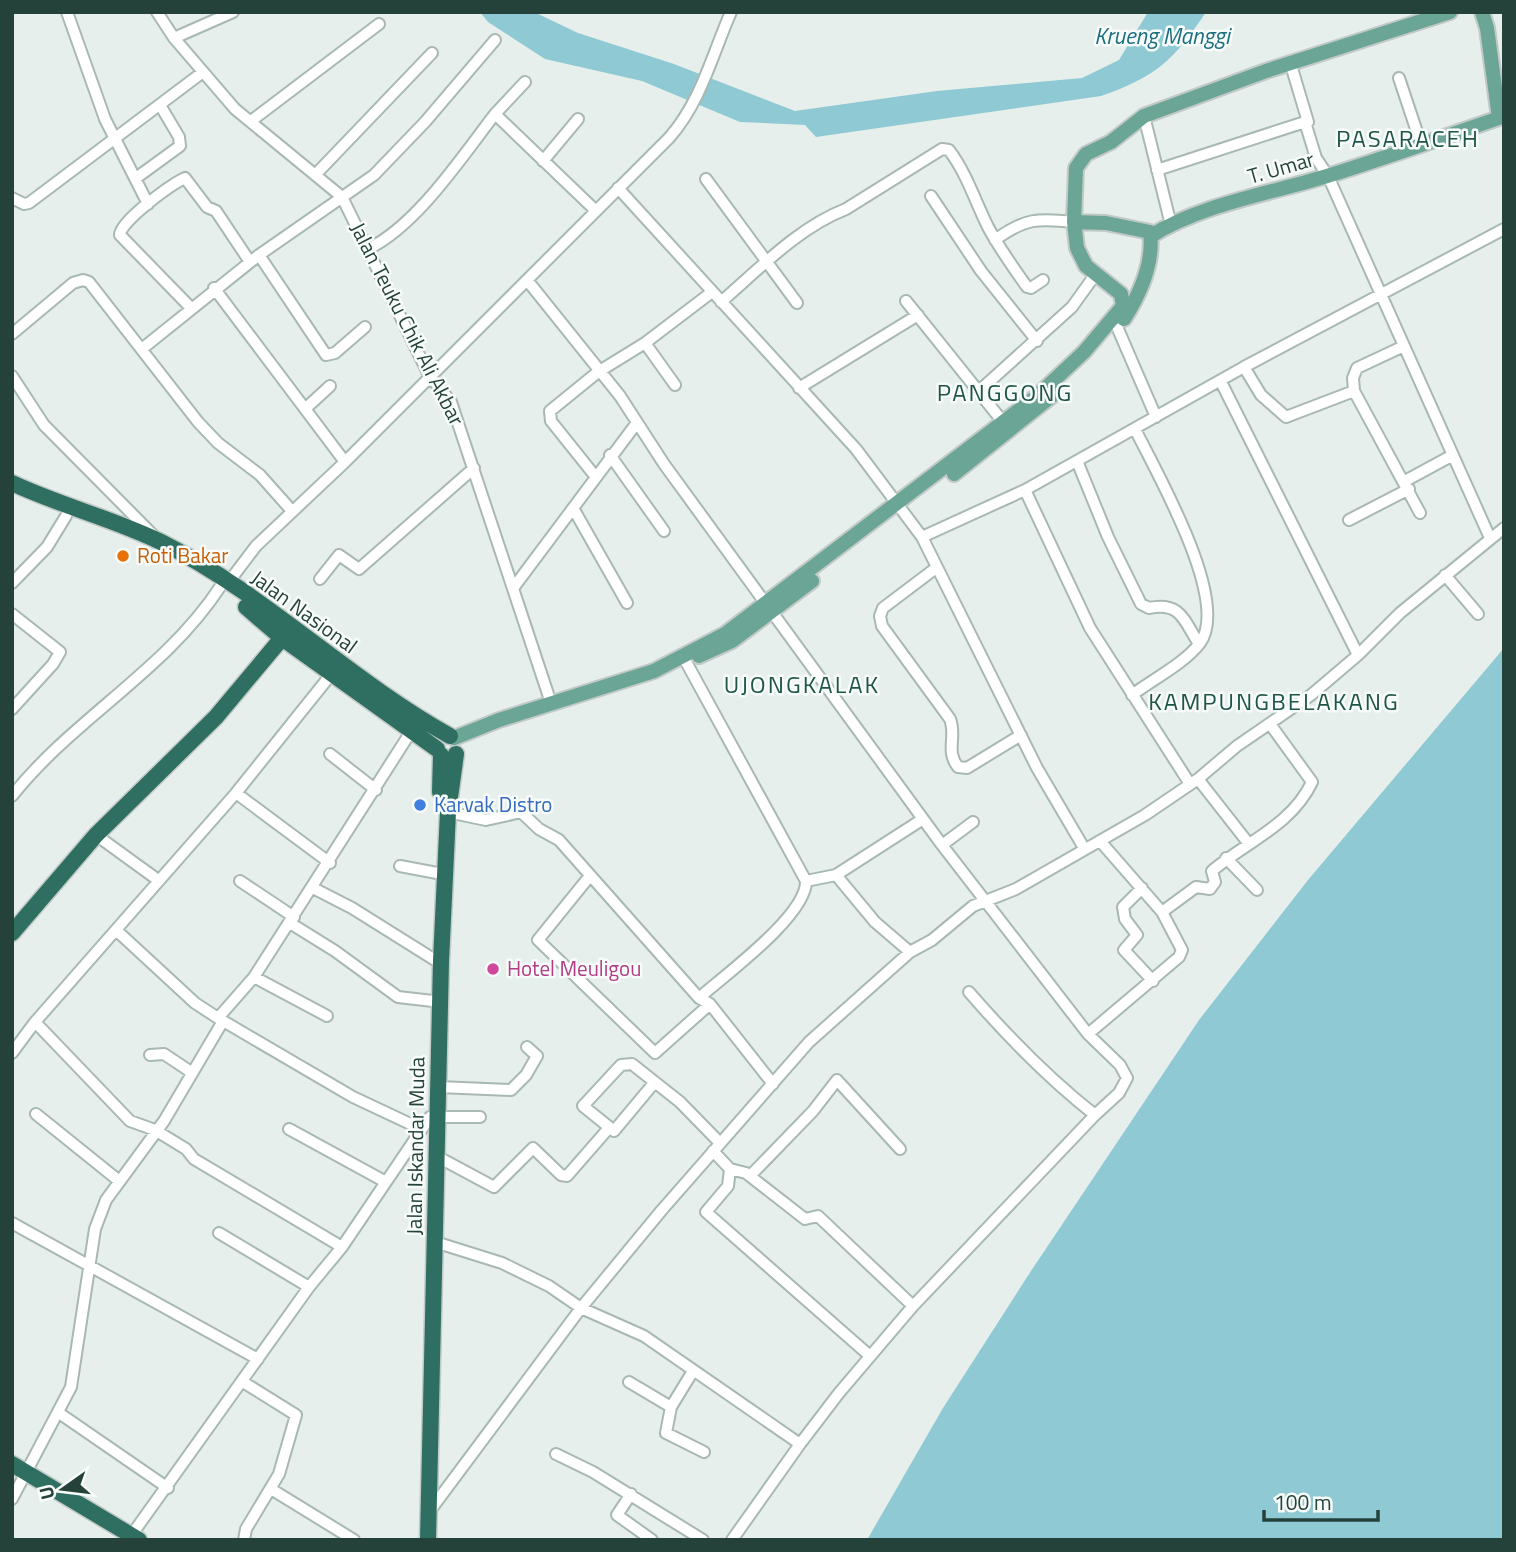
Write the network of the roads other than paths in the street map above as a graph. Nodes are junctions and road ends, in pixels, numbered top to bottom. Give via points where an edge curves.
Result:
1 (66, 12) edge
2 (158, 12) edge
3 (233, 12) edge
4 (731, 12) edge
5 (1450, 12) edge
6 (1485, 16) edge
7 (379, 24) dead end
8 (174, 38) junction
9 (495, 40) dead end
10 (432, 53) dead end
11 (1291, 65) junction
12 (203, 72) junction
13 (1399, 78) dead end
14 (525, 82) dead end
15 (160, 105) junction
16 (495, 114) junction
17 (1144, 116) junction
18 (1501, 118) edge
19 (578, 119) dead end
20 (251, 121) junction
21 (1305, 122) junction
22 (116, 139) junction
23 (1422, 144) junction
24 (543, 161) junction
25 (1157, 170) junction
26 (316, 174) junction
27 (1328, 176) junction
28 (136, 178) junction
29 (706, 179) dead end
30 (618, 188) junction
31 (931, 196) dead end
32 (342, 197) junction
33 (12, 198) edge
34 (148, 204) junction
35 (595, 210) junction
36 (1074, 222) junction
37 (1171, 225) junction
38 (1504, 229) edge
39 (1151, 236) junction
40 (995, 240) junction
41 (368, 249) junction
42 (254, 258) junction
43 (766, 262) junction
44 (1095, 275) junction
45 (527, 280) junction
46 (1043, 280) dead end
47 (214, 288) junction
48 (712, 292) junction
49 (1380, 295) junction
50 (906, 301) dead end
51 (721, 302) junction
52 (797, 303) dead end
53 (191, 308) junction
54 (918, 315) junction
55 (365, 327) dead end
56 (1118, 329) junction
57 (12, 334) edge
58 (1037, 341) junction
59 (645, 343) junction
60 (1404, 346) junction
61 (143, 348) junction
62 (1244, 367) junction
63 (598, 372) junction
64 (429, 374) junction
65 (12, 376) edge
66 (1221, 382) junction
67 (675, 385) dead end
68 (330, 386) dead end
69 (799, 388) junction
70 (979, 391) junction
71 (1354, 391) junction
72 (306, 408) junction
73 (1156, 417) junction
74 (1003, 422) junction
75 (636, 424) junction
76 (1135, 429) junction
77 (610, 455) junction
78 (1453, 455) junction
79 (1077, 461) junction
80 (345, 462) junction
81 (474, 468) junction
82 (595, 476) junction
83 (12, 483) edge
84 (1407, 485) junction
85 (1025, 490) junction
86 (12, 493) edge
87 (899, 507) junction
88 (573, 508) junction
89 (292, 510) junction
90 (1420, 513) dead end
91 (66, 516) junction
92 (1349, 520) dead end
93 (1504, 528) edge
94 (664, 531) dead end
95 (922, 537) junction
96 (1490, 538) junction
97 (160, 541) junction
98 (936, 568) junction
99 (1446, 575) junction
100 (320, 579) dead end
101 (12, 583) edge
102 (514, 587) junction
103 (235, 593) junction
104 (627, 603) dead end
105 (769, 608) junction
106 (12, 614) edge
107 (1478, 614) dead end
108 (282, 638) junction
109 (1199, 645) junction
110 (1358, 654) junction
111 (685, 660) junction
112 (333, 672) junction
113 (1132, 695) junction
114 (551, 702) junction
115 (12, 709) edge
116 (1270, 724) junction
117 (412, 730) junction
118 (1021, 734) junction
119 (450, 746) junction
120 (330, 754) dead end
121 (1194, 781) junction
122 (376, 790) junction
123 (236, 793) junction
124 (12, 796) edge
125 (448, 811) junction
126 (923, 819) junction
127 (973, 822) dead end
128 (96, 835) junction
129 (1100, 841) junction
130 (1249, 844) junction
131 (942, 845) junction
132 (1084, 848) junction
133 (1226, 858) junction
134 (330, 863) junction
135 (400, 866) dead end
136 (437, 873) junction
137 (836, 875) junction
138 (589, 877) junction
139 (158, 880) junction
140 (240, 881) dead end
141 (806, 881) junction
142 (313, 888) junction
143 (1142, 888) junction
144 (1257, 890) dead end
145 (986, 900) junction
146 (1162, 912) junction
147 (292, 920) junction
148 (116, 930) junction
149 (12, 933) edge
150 (911, 952) junction
151 (435, 960) junction
152 (254, 977) junction
153 (1153, 981) junction
154 (969, 992) dead end
155 (699, 998) junction
156 (433, 1001) junction
157 (710, 1004) junction
158 (327, 1016) dead end
159 (221, 1019) junction
160 (35, 1023) junction
161 (1088, 1034) junction
162 (646, 1045) junction
163 (527, 1047) dead end
164 (12, 1053) edge
165 (150, 1055) dead end
166 (632, 1064) junction
167 (191, 1072) junction
168 (654, 1083) junction
169 (773, 1084) junction
170 (438, 1087) junction
171 (37, 1114) dead end
172 (1095, 1115) junction
173 (480, 1117) dead end
174 (429, 1121) junction
175 (289, 1129) dead end
176 (608, 1129) junction
177 (155, 1130) junction
178 (716, 1147) junction
179 (900, 1149) dead end
180 (438, 1157) junction
181 (730, 1169) junction
182 (748, 1174) junction
183 (118, 1180) junction
184 (384, 1181) junction
185 (12, 1223) edge
186 (219, 1233) dead end
187 (435, 1242) junction
188 (342, 1247) junction
189 (90, 1264) junction
190 (309, 1287) junction
191 (914, 1306) junction
192 (582, 1308) junction
193 (870, 1356) junction
194 (258, 1359) junction
195 (693, 1371) junction
196 (243, 1382) junction
197 (629, 1382) dead end
198 (671, 1407) junction
199 (59, 1413) junction
200 (800, 1444) junction
201 (704, 1452) dead end
202 (556, 1454) dead end
203 (19, 1467) edge
204 (168, 1488) junction
205 (271, 1489) junction
206 (631, 1494) junction
207 (12, 1499) edge
208 (426, 1515) junction
209 (133, 1538) edge
210 (244, 1540) edge
211 (354, 1540) edge
212 (421, 1540) edge
213 (428, 1540) edge
214 (652, 1540) edge
215 (703, 1540) edge
216 (732, 1540) edge

1 - 22 street
2 - 8 street, Jalan Teuku Chik Ali Akbar
3 - 8 street
4 - 30 street via 706,79 685,117
5 - 11 main road
6 - 18 main road
7 - 20 street
8 - 12 street, Jalan Teuku Chik Ali Akbar
9 - 32 street via 374,175
10 - 26 street
11 - 17 main road
11 - 21 street via 1307,112
12 - 15 street
12 - 20 street, Jalan Teuku Chik Ali Akbar
13 - 23 street
14 - 16 street
15 - 22 street
15 - 28 street via 180,146
16 - 24 street
16 - 41 street via 412,217
17 - 25 street
17 - 36 main road via 1078,163
18 - 23 main road, T. Umar
19 - 24 street
20 - 26 street, Jalan Teuku Chik Ali Akbar
21 - 25 street
21 - 27 street via 1316,158
22 - 28 street
22 - 33 street via 29,203
23 - 27 main road, T. Umar
24 - 35 street
25 - 37 street
26 - 32 street, Jalan Teuku Chik Ali Akbar
27 - 37 main road, T. Umar
27 - 49 street
28 - 34 street
29 - 43 street
30 - 35 street
30 - 48 street
31 - 58 street via 975,263
32 - 41 street, Jalan Teuku Chik Ali Akbar
32 - 42 street
34 - 42 street via 186,178
34 - 53 street via 120,235
35 - 45 street
36 - 39 main road via 1146,230
36 - 40 street via 1033,219
36 - 44 main road via 1079,255
37 - 39 main road, T. Umar
38 - 49 street
39 - 56 main road via 1143,282
40 - 43 street via 974,191 949,150 942,149 830,215
40 - 46 street via 1028,288
41 - 64 street, Jalan Teuku Chik Ali Akbar
42 - 47 street
42 - 55 street via 326,355 335,353
43 - 51 street
43 - 52 street
44 - 58 street via 1072,307
44 - 74 main road via 1121,294 1122,310 1058,378
45 - 63 street
45 - 64 street
47 - 53 street
47 - 72 street
48 - 51 street
48 - 59 street
49 - 60 street
49 - 62 street
50 - 54 street
51 - 69 street
53 - 61 street
54 - 69 street
54 - 70 street
56 - 73 street
56 - 87 main road via 1022,422
57 - 61 street via 83,280
58 - 70 street
59 - 63 street
59 - 67 street
60 - 71 street via 1357,368
60 - 78 street
61 - 89 street via 198,422 260,475
62 - 66 street
62 - 71 street via 1261,395 1286,417
63 - 75 street
63 - 82 street via 549,415
64 - 80 street
64 - 81 street, Jalan Teuku Chik Ali Akbar via 451,402
65 - 97 street via 51,433
66 - 73 street
66 - 110 street
68 - 72 street
69 - 87 street via 856,449
70 - 74 street
71 - 84 street
72 - 80 street
73 - 76 street
74 - 87 main road
75 - 77 street
75 - 105 street
76 - 79 street
76 - 109 street via 1207,591 1207,627
77 - 82 street
77 - 94 street
78 - 84 street
78 - 96 street
79 - 85 street
79 - 109 street via 1141,604 1174,608
80 - 89 street
81 - 100 street via 359,569 340,555
81 - 102 street, Jalan Teuku Chik Ali Akbar
82 - 88 street
83 - 97 highway, Jalan Nasional
84 - 90 street
84 - 92 street
85 - 95 street
85 - 113 street via 1090,628
86 - 91 highway, Jalan Nasional
87 - 95 street
87 - 105 main road
88 - 102 street
88 - 104 street
89 - 103 street via 256,546
91 - 101 street via 47,547
91 - 103 highway, Jalan Nasional via 154,550
93 - 96 street
95 - 98 street
96 - 99 street
97 - 103 highway, Jalan Nasional
98 - 118 street
98 - 118 street via 883,608 882,626 950,719 950,752 958,767 967,768
99 - 107 street
99 - 110 street
102 - 114 street, Jalan Teuku Chik Ali Akbar
103 - 108 highway, Jalan Nasional
103 - 119 highway, Jalan Nasional
103 - 124 street via 187,629
105 - 111 main road via 724,647
105 - 114 main road via 672,663
105 - 126 street
106 - 115 street via 60,652
108 - 112 highway, Jalan Nasional
108 - 128 highway via 216,717
109 - 113 street
110 - 116 street
111 - 119 main road via 679,670
111 - 141 street
112 - 117 highway, Jalan Nasional
112 - 123 street
113 - 121 street
114 - 119 main road
116 - 121 street
116 - 130 street via 1312,782 1275,828
117 - 119 highway, Jalan Nasional
117 - 122 street
118 - 132 street
119 - 125 highway, Jalan Iskandar Muda
119 - 136 highway, Jalan Iskandar Muda
120 - 122 street
121 - 129 street
121 - 130 street
122 - 134 street
123 - 134 street
123 - 139 street
125 - 138 street via 486,820 521,812 559,840
125 - 170 highway, Jalan Iskandar Muda
126 - 131 street
126 - 137 street
127 - 131 street
128 - 139 street
128 - 149 highway
129 - 132 street
129 - 143 street
130 - 133 street
131 - 145 street
132 - 145 street via 1016,889
133 - 144 street
133 - 146 street via 1211,871 1215,882 1210,889 1196,887
134 - 142 street
135 - 136 street
136 - 151 highway, Jalan Iskandar Muda
137 - 141 street
137 - 150 street via 876,922
138 - 155 street
138 - 162 street via 538,940
139 - 148 street
140 - 147 street
141 - 155 street via 806,891 793,912
142 - 147 street
142 - 151 street
143 - 146 street
143 - 153 street via 1123,907 1125,919 1137,934 1124,949
145 - 150 street
145 - 161 street
146 - 153 street via 1182,950
147 - 152 street
147 - 156 street via 398,997
148 - 159 street via 195,1003
148 - 160 street
150 - 169 street via 809,1042
151 - 156 highway, Jalan Iskandar Muda
152 - 158 street
152 - 159 street
153 - 161 street
154 - 172 street via 1007,1036
155 - 157 street
156 - 174 highway, Jalan Iskandar Muda
157 - 162 street via 659,1052
157 - 169 street
159 - 167 street
159 - 174 street via 353,1097
160 - 164 street
160 - 177 street via 124,1116
161 - 172 street via 1127,1078 1119,1093
162 - 166 street
163 - 170 street via 537,1056 511,1090
165 - 167 street via 163,1054
166 - 168 street
166 - 176 street via 621,1065 583,1106
167 - 177 street
168 - 176 street via 614,1131
168 - 178 street via 680,1102
169 - 178 street
170 - 174 highway, Jalan Iskandar Muda
171 - 183 street
172 - 191 street
173 - 174 street
174 - 180 highway, Jalan Iskandar Muda
174 - 184 street
174 - 208 highway, Jalan Iskandar Muda
175 - 184 street
176 - 180 street via 565,1176 533,1148 494,1187
177 - 183 street
177 - 188 street via 205,1166
178 - 181 street
178 - 192 street
179 - 182 street via 838,1080
180 - 187 highway, Jalan Iskandar Muda
181 - 182 street
181 - 193 street via 728,1186 706,1212
182 - 191 street via 805,1219 818,1216
183 - 189 street via 95,1229
184 - 188 street
185 - 189 street
186 - 190 street
187 - 192 street via 502,1263
187 - 208 highway, Jalan Iskandar Muda
188 - 190 street
189 - 194 street
189 - 199 street via 76,1371
190 - 194 street
191 - 193 street
192 - 195 street via 645,1336
192 - 208 street
193 - 200 street
194 - 196 street
195 - 198 street
195 - 200 street
196 - 204 street
196 - 205 street via 296,1415
197 - 198 street
198 - 201 street via 667,1435
199 - 203 street
199 - 204 street
200 - 216 street
202 - 206 street
203 - 207 street
203 - 209 highway
204 - 209 street
205 - 210 street
205 - 211 street
206 - 214 street via 617,1516
206 - 215 street
208 - 212 highway, Jalan Iskandar Muda
208 - 213 highway, Jalan Iskandar Muda

